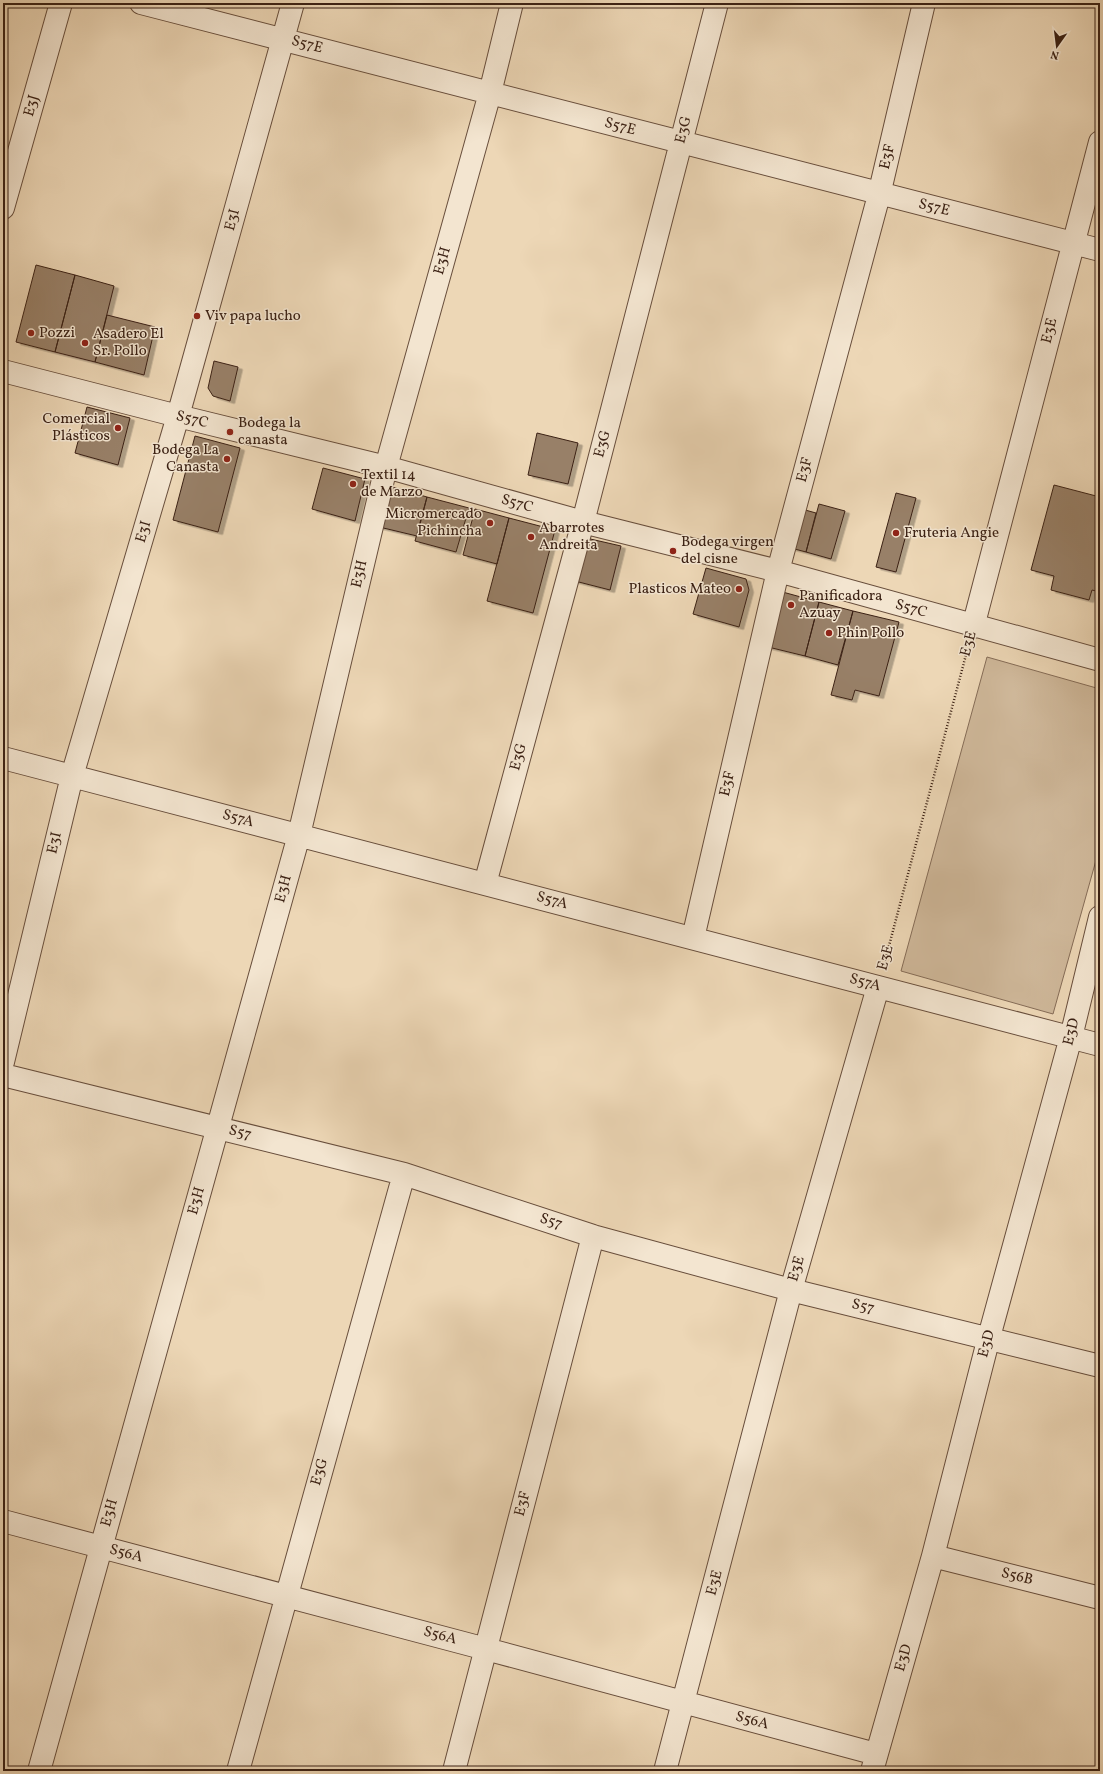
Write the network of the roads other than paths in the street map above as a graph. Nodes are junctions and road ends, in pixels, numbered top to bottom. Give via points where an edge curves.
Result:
1 (61, 3) edge
2 (141, 3) edge
3 (293, 3) edge
4 (512, 3) edge
5 (717, 3) edge
6 (924, 3) edge
7 (283, 38) junction
8 (490, 93) junction
9 (1100, 142) edge
10 (681, 143) junction
11 (879, 194) junction
12 (3, 208) edge
13 (1073, 243) junction
14 (1100, 250) edge
15 (3, 371) edge
16 (178, 416) junction
17 (386, 467) junction
18 (583, 522) junction
19 (778, 571) junction
20 (974, 627) junction
21 (1100, 660) edge
22 (3, 758) edge
23 (72, 776) junction
24 (299, 835) junction
25 (485, 884) junction
26 (1100, 917) edge
27 (693, 938) junction
28 (878, 987) junction
29 (1071, 1037) junction
30 (1100, 1045) edge
31 (3, 1062) edge
32 (3, 1075) edge
33 (218, 1127) junction
34 (404, 1174) junction
35 (593, 1236) junction
36 (791, 1290) junction
37 (989, 1338) junction
38 (1100, 1366) edge
39 (3, 1521) edge
40 (100, 1547) junction
41 (933, 1556) junction
42 (286, 1596) junction
43 (1100, 1598) edge
44 (486, 1648) junction
45 (684, 1703) junction
46 (874, 1763) edge
47 (39, 1771) edge
48 (238, 1771) edge
49 (454, 1771) edge
50 (665, 1771) edge

1 - 12 street, E3J
2 - 7 street, S57E
3 - 7 street, E3I
4 - 8 street, E3H
5 - 10 street, E3G
6 - 11 street, E3F
7 - 8 street, S57E
7 - 16 street, E3I
8 - 10 street, S57E
8 - 17 street, E3H
9 - 13 street, E3E
10 - 11 street, S57E
10 - 18 street, E3G
11 - 13 street, S57E
11 - 19 street, E3F
13 - 14 street, S57E
13 - 20 street, E3E
15 - 16 street, S57C
16 - 17 street, S57C
16 - 23 street, E3I
17 - 18 street, S57C
17 - 24 street, E3H
18 - 19 street, S57C
18 - 25 street, E3G
19 - 20 street, S57C
19 - 27 street, E3F
20 - 21 street, S57C
22 - 23 street, S57A
23 - 24 street, S57A
23 - 31 street, E3I
24 - 25 street, S57A
24 - 33 street, E3H
25 - 27 street, S57A
26 - 29 street, E3D
27 - 28 street, S57A
28 - 29 street, S57A
28 - 36 street, E3E
29 - 30 street, S57A
29 - 37 street, E3D
32 - 33 street, S57
33 - 34 street, S57
33 - 40 street, E3H
34 - 35 street, S57
34 - 42 street, E3G
35 - 36 street, S57
35 - 44 street, E3F
36 - 37 street, S57
36 - 45 street, E3E
37 - 38 street, S57
37 - 41 street, E3D
39 - 40 street, S56A
40 - 42 street, S56A
40 - 47 street, E3H
41 - 43 street, S56B
41 - 46 street, E3D
42 - 44 street, S56A
42 - 48 street, E3G
44 - 45 street, S56A
44 - 49 street, E3F
45 - 46 street, S56A
45 - 50 street, E3E

